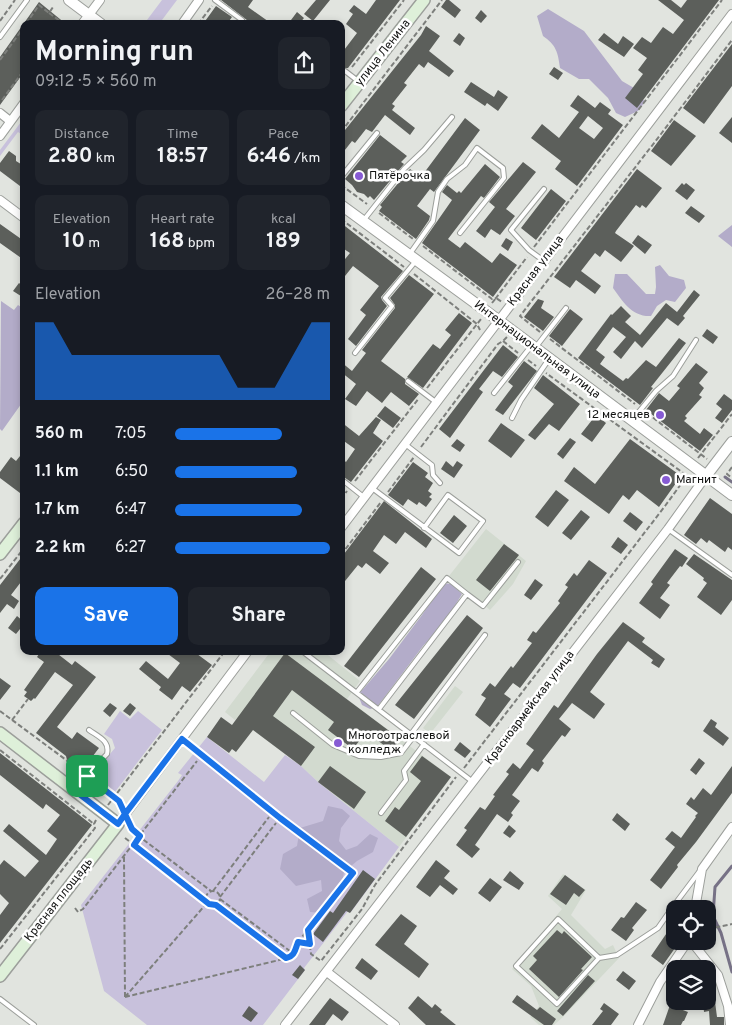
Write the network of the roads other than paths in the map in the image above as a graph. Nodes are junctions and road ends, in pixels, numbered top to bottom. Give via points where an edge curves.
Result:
1 (27, 0) edge
2 (69, 0) edge
3 (100, 0) edge
4 (199, 0) edge
5 (216, 0) edge
6 (419, 2) edge
7 (732, 14) edge
8 (89, 15) junction
9 (85, 20) edge
10 (96, 20) edge
11 (185, 20) edge
12 (242, 20) dead end
13 (0, 37) edge
14 (347, 71) road end
15 (360, 82) junction
16 (345, 101) edge
17 (20, 108) edge
18 (0, 113) edge
19 (452, 117) dead end
20 (10, 121) junction
21 (376, 133) dead end
22 (0, 136) edge
23 (345, 172) edge
24 (544, 189) dead end
25 (0, 200) edge
26 (345, 208) edge
27 (20, 215) edge
28 (363, 221) junction
29 (460, 233) dead end
30 (413, 257) junction
31 (544, 261) junction
32 (566, 308) dead end
33 (499, 320) junction
34 (696, 340) dead end
35 (533, 347) junction
36 (355, 353) dead end
37 (550, 359) junction
38 (408, 381) dead end
39 (494, 393) dead end
40 (436, 403) junction
41 (512, 418) dead end
42 (632, 420) junction
43 (732, 442) edge
44 (405, 444) junction
45 (706, 476) junction
46 (345, 482) edge
47 (440, 483) dead end
48 (372, 488) junction
49 (732, 495) edge
50 (365, 498) junction
51 (345, 522) edge
52 (20, 528) edge
53 (424, 528) junction
54 (668, 529) junction
55 (0, 554) edge
56 (518, 562) dead end
57 (732, 575) edge
58 (467, 594) junction
59 (485, 635) dead end
60 (245, 655) edge
61 (307, 655) edge
62 (357, 692) junction
63 (379, 709) junction
64 (293, 712) dead end
65 (89, 730) dead end
66 (0, 733) edge
67 (413, 735) junction
68 (182, 739) junction
69 (424, 744) junction
70 (473, 782) junction
71 (74, 790) junction
72 (381, 813) dead end
73 (280, 818) road end
74 (118, 824) junction
75 (732, 827) edge
76 (702, 868) junction
77 (680, 900) edge
78 (697, 900) edge
79 (666, 918) edge
80 (683, 950) edge
81 (697, 950) edge
82 (599, 958) junction
83 (327, 972) junction
84 (0, 976) edge
85 (0, 999) edge
86 (393, 1024) edge
87 (34, 1025) edge
88 (285, 1025) edge
89 (638, 1025) edge
90 (730, 1025) edge

1 - 13 lane
2 - 8 street
3 - 8 street
4 - 11 street
5 - 12 lane
6 - 15 main road, улица Ленина
7 - 31 street, Красная улица
8 - 9 street
8 - 10 street
14 - 15 lane
15 - 16 main road, улица Ленина
17 - 20 street
18 - 20 street
19 - 28 lane via 404,169
20 - 22 street
21 - 23 lane
24 - 31 lane via 511,230
25 - 27 street
26 - 28 street, Интернациональная улица
28 - 30 street, Интернациональная улица
29 - 30 lane via 504,178 503,168 478,148 438,192 433,221
30 - 33 street, Интернациональная улица
30 - 36 lane via 385,298 392,306
31 - 33 street, Красная улица
32 - 35 lane
33 - 35 street, Интернациональная улица
33 - 40 street, Красная улица
34 - 42 lane via 673,376
35 - 37 street, Интернациональная улица
35 - 39 lane
37 - 41 lane
37 - 42 street, Интернациональная улица
38 - 40 lane
40 - 44 street, Красная улица
42 - 45 street, Интернациональная улица
43 - 45 street, Красноармейская улица
44 - 47 lane via 432,466 433,475
44 - 48 street, Красная улица
45 - 49 street, Интернациональная улица
45 - 54 street, Красноармейская улица
46 - 50 lane
48 - 50 street, Красная улица
48 - 53 lane
50 - 51 street, Красная улица
52 - 55 main road
53 - 53 lane via 459,553 483,521 448,496
54 - 57 lane
54 - 70 street, Красноармейская улица
56 - 58 lane via 483,606
58 - 62 lane via 446,578
58 - 63 lane
59 - 67 lane
60 - 68 street
61 - 62 lane
62 - 63 lane
63 - 67 lane
64 - 67 lane via 334,745 359,756 381,757 401,752
65 - 71 lane via 109,747 107,754
66 - 71 main road
67 - 69 lane
68 - 73 lane
68 - 74 street
69 - 70 lane
69 - 72 lane via 404,771 406,780
70 - 83 street, Красноармейская улица
71 - 74 main road
74 - 84 main road, Красная площадь
75 - 76 street
76 - 77 lane
76 - 78 street
79 - 82 lane via 658,928 617,955
80 - 89 street via 660,982
81 - 90 street via 718,975
82 - 82 lane via 557,1004 516,966 558,920
83 - 86 street
83 - 88 street
85 - 87 lane

